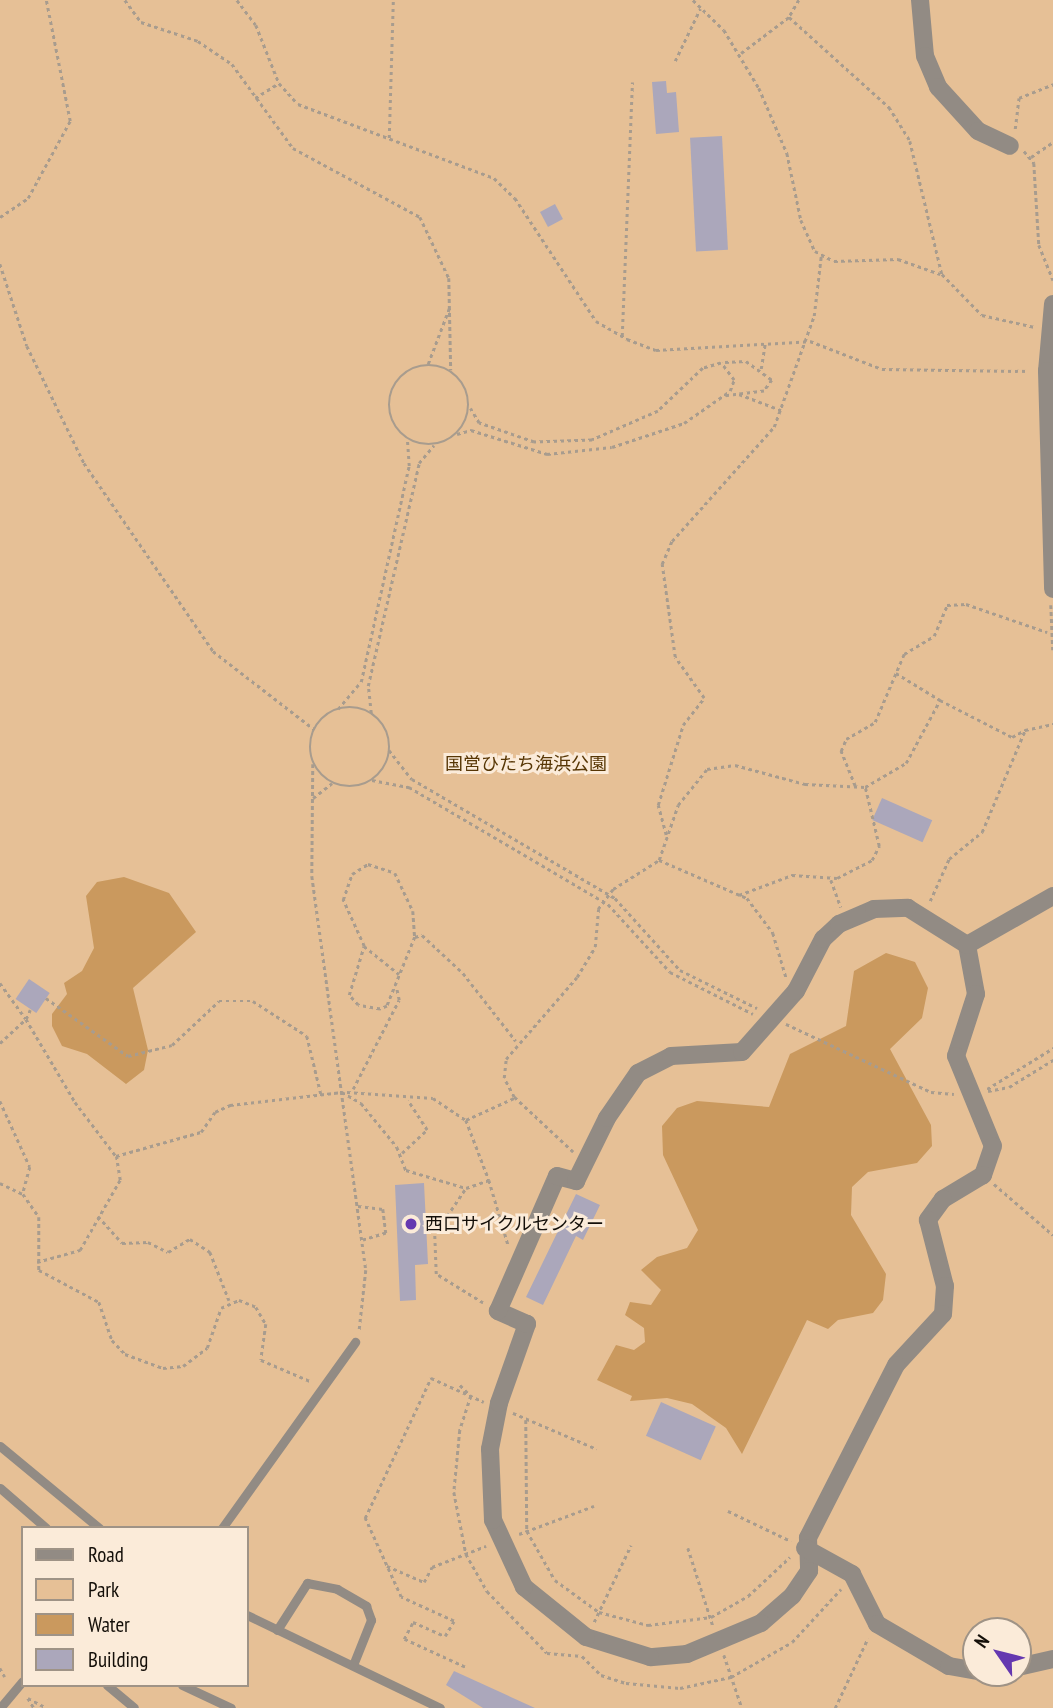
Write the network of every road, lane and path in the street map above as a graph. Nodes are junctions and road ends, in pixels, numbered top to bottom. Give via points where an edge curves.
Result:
1 (46, 0) edge
2 (125, 0) edge
3 (237, 0) edge
4 (393, 0) edge
5 (694, 0) edge
6 (799, 0) edge
7 (920, 0) edge
8 (700, 9) junction
9 (789, 17) junction
10 (740, 54) junction
11 (675, 61) dead end
12 (632, 82) dead end
13 (279, 83) junction
14 (1053, 84) edge
15 (255, 98) junction
16 (389, 138) junction
17 (1015, 142) junction
18 (1053, 142) edge
19 (1031, 156) junction
20 (0, 217) edge
21 (821, 256) junction
22 (0, 264) edge
23 (942, 274) junction
24 (1053, 280) edge
25 (1053, 304) edge
26 (450, 306) junction
27 (1049, 328) junction
28 (622, 336) junction
29 (805, 341) junction
30 (766, 343) junction
31 (721, 363) junction
32 (428, 364) junction
33 (761, 369) junction
34 (451, 370) junction
35 (1047, 371) junction
36 (738, 393) junction
37 (722, 396) junction
38 (470, 408) junction
39 (781, 410) junction
40 (457, 434) junction
41 (611, 435) junction
42 (407, 438) junction
43 (434, 445) junction
44 (612, 447) junction
45 (1053, 589) edge
46 (1047, 632) junction
47 (1053, 647) edge
48 (896, 673) junction
49 (940, 701) junction
50 (338, 709) junction
51 (371, 713) junction
52 (1053, 724) edge
53 (314, 729) junction
54 (1025, 730) junction
55 (389, 750) junction
56 (313, 764) junction
57 (372, 780) junction
58 (332, 783) junction
59 (855, 786) junction
60 (865, 787) junction
61 (311, 799) junction
62 (666, 835) junction
63 (659, 860) junction
64 (831, 879) junction
65 (608, 893) junction
66 (736, 896) junction
67 (1053, 896) edge
68 (602, 901) junction
69 (842, 912) dead end
70 (924, 914) junction
71 (415, 937) junction
72 (967, 945) junction
73 (364, 946) junction
74 (399, 974) junction
75 (0, 983) edge
76 (396, 986) junction
77 (799, 987) junction
78 (46, 998) dead end
79 (30, 1010) dead end
80 (769, 1015) dead end
81 (756, 1016) dead end
82 (26, 1019) junction
83 (793, 1027) dead end
84 (516, 1041) junction
85 (0, 1043) edge
86 (1053, 1048) edge
87 (1053, 1060) edge
88 (353, 1091) junction
89 (344, 1092) junction
90 (321, 1094) junction
91 (952, 1094) dead end
92 (514, 1097) junction
93 (0, 1101) edge
94 (408, 1101) junction
95 (466, 1120) junction
96 (402, 1153) junction
97 (116, 1156) junction
98 (580, 1158) dead end
99 (983, 1175) junction
100 (489, 1180) junction
101 (0, 1183) edge
102 (466, 1188) junction
103 (23, 1194) junction
104 (358, 1206) junction
105 (98, 1216) junction
106 (1053, 1235) edge
107 (363, 1240) junction
108 (512, 1248) dead end
109 (37, 1262) junction
110 (229, 1300) junction
111 (485, 1304) dead end
112 (355, 1342) joint
113 (460, 1385) dead end
114 (324, 1387) junction
115 (471, 1396) junction
116 (499, 1408) junction
117 (526, 1419) junction
118 (0, 1446) edge
119 (597, 1448) dead end
120 (0, 1488) edge
121 (594, 1506) dead end
122 (728, 1511) dead end
123 (44, 1526) edge
124 (97, 1526) edge
125 (223, 1526) edge
126 (527, 1531) junction
127 (782, 1537) dead end
128 (500, 1541) junction
129 (631, 1545) dead end
130 (688, 1548) dead end
131 (805, 1548) junction
132 (466, 1554) junction
133 (387, 1566) junction
134 (852, 1574) junction
135 (603, 1604) dead end
136 (707, 1607) dead end
137 (248, 1616) edge
138 (877, 1624) junction
139 (277, 1630) junction
140 (1053, 1658) edge
141 (1032, 1663) edge
142 (353, 1665) junction
143 (465, 1667) dead end
144 (0, 1668) edge
145 (962, 1668) edge
146 (0, 1676) edge
147 (21, 1683) edge
148 (109, 1687) edge
149 (186, 1687) edge
150 (0, 1708) edge
151 (34, 1708) edge
152 (47, 1708) edge
153 (134, 1708) edge
154 (231, 1708) edge
155 (440, 1708) edge
156 (835, 1708) edge

1 - 20 path via 70,121 28,198
2 - 15 path via 141,22 198,41 232,64
3 - 13 path via 256,25
4 - 16 path
5 - 8 path
6 - 9 path
7 - 17 street via 925,56 939,86 978,131
8 - 10 path
8 - 11 path
9 - 10 path
9 - 23 path via 889,107 910,141
10 - 21 path via 777,129 801,220
12 - 28 path
13 - 15 path
13 - 16 path via 298,104
14 - 17 path via 1019,98
15 - 26 path via 293,148 420,217 442,253
16 - 28 path via 494,177 515,198 582,304
17 - 19 path
18 - 19 path
19 - 24 path via 1039,245
21 - 23 path via 849,262 898,260
21 - 29 path
22 - 53 path via 27,346 84,463 213,651
23 - 27 path via 982,315 1009,326
25 - 27 street
26 - 32 path
26 - 34 path
27 - 35 street
28 - 30 path via 656,350
29 - 30 path
29 - 35 path via 882,369
29 - 39 path
30 - 33 path
31 - 33 path via 746,361
31 - 37 path via 734,380
31 - 41 path via 688,379 658,411
32 - 34 path
32 - 42 path via 410,369 391,391 392,420
33 - 36 path via 771,377 770,387
34 - 38 path via 464,383
35 - 45 street
36 - 37 path
36 - 39 path
37 - 44 path via 656,436
38 - 40 path
38 - 41 path via 478,423 534,442
39 - 62 path via 746,461 673,541 662,564 675,657 684,674 700,684 704,698 683,725 658,805
40 - 43 path
40 - 44 path via 471,430 547,454
41 - 44 path
42 - 43 path
42 - 50 path via 410,466 361,682
43 - 51 path via 419,463 368,686
45 - 46 path
46 - 47 path
46 - 48 path via 966,604 947,605 934,636 904,654
48 - 49 path
48 - 59 path via 875,722 846,739 841,751
49 - 54 path via 1012,737
49 - 60 path via 906,762
50 - 51 path
50 - 53 path
51 - 55 path via 385,729
52 - 54 path
53 - 56 path
54 - 70 path via 982,832 949,859
55 - 57 path
55 - 65 path via 412,779
56 - 58 path
56 - 61 path
57 - 58 path
57 - 68 path via 410,787
58 - 61 path
59 - 60 path
59 - 62 path via 805,784 721,765 691,783
60 - 64 path via 878,851 858,870
61 - 89 path via 312,876
62 - 63 path
63 - 65 path
63 - 66 path
64 - 66 path via 792,875
64 - 69 path
65 - 68 path
65 - 80 path via 680,970
66 - 77 path via 763,916 784,976
67 - 72 street
68 - 81 path via 670,972
68 - 84 path via 594,947 583,967
70 - 72 street
70 - 77 street via 892,907 854,915 823,939
71 - 73 path via 407,891 387,866 368,864 352,874 343,900
71 - 74 path
71 - 84 path via 422,935 463,973
72 - 99 street via 976,994 956,1048 993,1146
73 - 74 path
73 - 76 path via 351,999 380,1009
74 - 76 path
75 - 82 path
76 - 88 path via 399,1000
77 - 116 street via 748,1047 735,1054 671,1056 648,1065 619,1097 576,1181 557,1176 498,1311 527,1324
78 - 90 path via 128,1056 172,1045 219,1001 253,1001 307,1037 315,1048
79 - 82 path
82 - 85 path
82 - 97 path
83 - 91 path via 921,1087
84 - 92 path via 505,1078
86 - 87 path via 985,1091 1009,1087
88 - 89 path
88 - 94 path
89 - 90 path
89 - 96 path
89 - 104 path
90 - 97 path via 230,1105 215,1112 201,1132
92 - 95 path
92 - 98 path
93 - 103 path via 30,1167
94 - 95 path via 433,1098
94 - 96 path via 428,1130
95 - 100 path
96 - 102 path via 410,1173
97 - 105 path via 120,1180
99 - 106 path
99 - 131 street via 932,1212 928,1229 946,1286 943,1314 904,1352
100 - 102 path
100 - 108 path via 498,1196 496,1219
101 - 103 path
102 - 111 path via 447,1216 434,1221 436,1274
103 - 109 path via 42,1227
104 - 107 path
104 - 107 path via 383,1209 386,1233
105 - 109 path via 80,1250
105 - 110 path via 122,1243 148,1242 168,1252 190,1239 210,1252
107 - 112 path via 365,1310
109 - 110 path via 51,1280 99,1303 111,1340 125,1354 163,1368 183,1366 207,1348
110 - 114 path via 248,1302 262,1315 267,1333 257,1350 261,1360
112 - 114 lane
113 - 115 path
114 - 125 lane
115 - 116 path
115 - 132 path via 454,1480
115 - 133 path via 431,1378 365,1518
116 - 117 path
116 - 128 street via 490,1491
117 - 119 path
117 - 126 path via 522,1504
118 - 124 lane
120 - 123 lane
121 - 126 path
122 - 127 path
126 - 128 path
126 - 131 path via 555,1580 573,1596 599,1612 648,1625 711,1618
128 - 131 street via 524,1587 563,1624 621,1651 650,1657 720,1644 761,1623 809,1571
128 - 132 path
129 - 135 path
130 - 136 path
131 - 134 street
132 - 133 path via 432,1567 424,1582
132 - 134 path via 487,1591 547,1653 582,1656 601,1675 626,1683 680,1688 731,1677 792,1642
133 - 143 path via 401,1597 454,1620 445,1636 413,1622 404,1639
134 - 138 street
137 - 139 lane
138 - 145 street
138 - 156 path
139 - 142 lane
139 - 142 lane via 307,1583 337,1589 369,1613 370,1629
140 - 141 street
142 - 155 lane
144 - 146 path
147 - 150 lane
148 - 153 lane
149 - 154 lane
151 - 152 path via 29,1698

